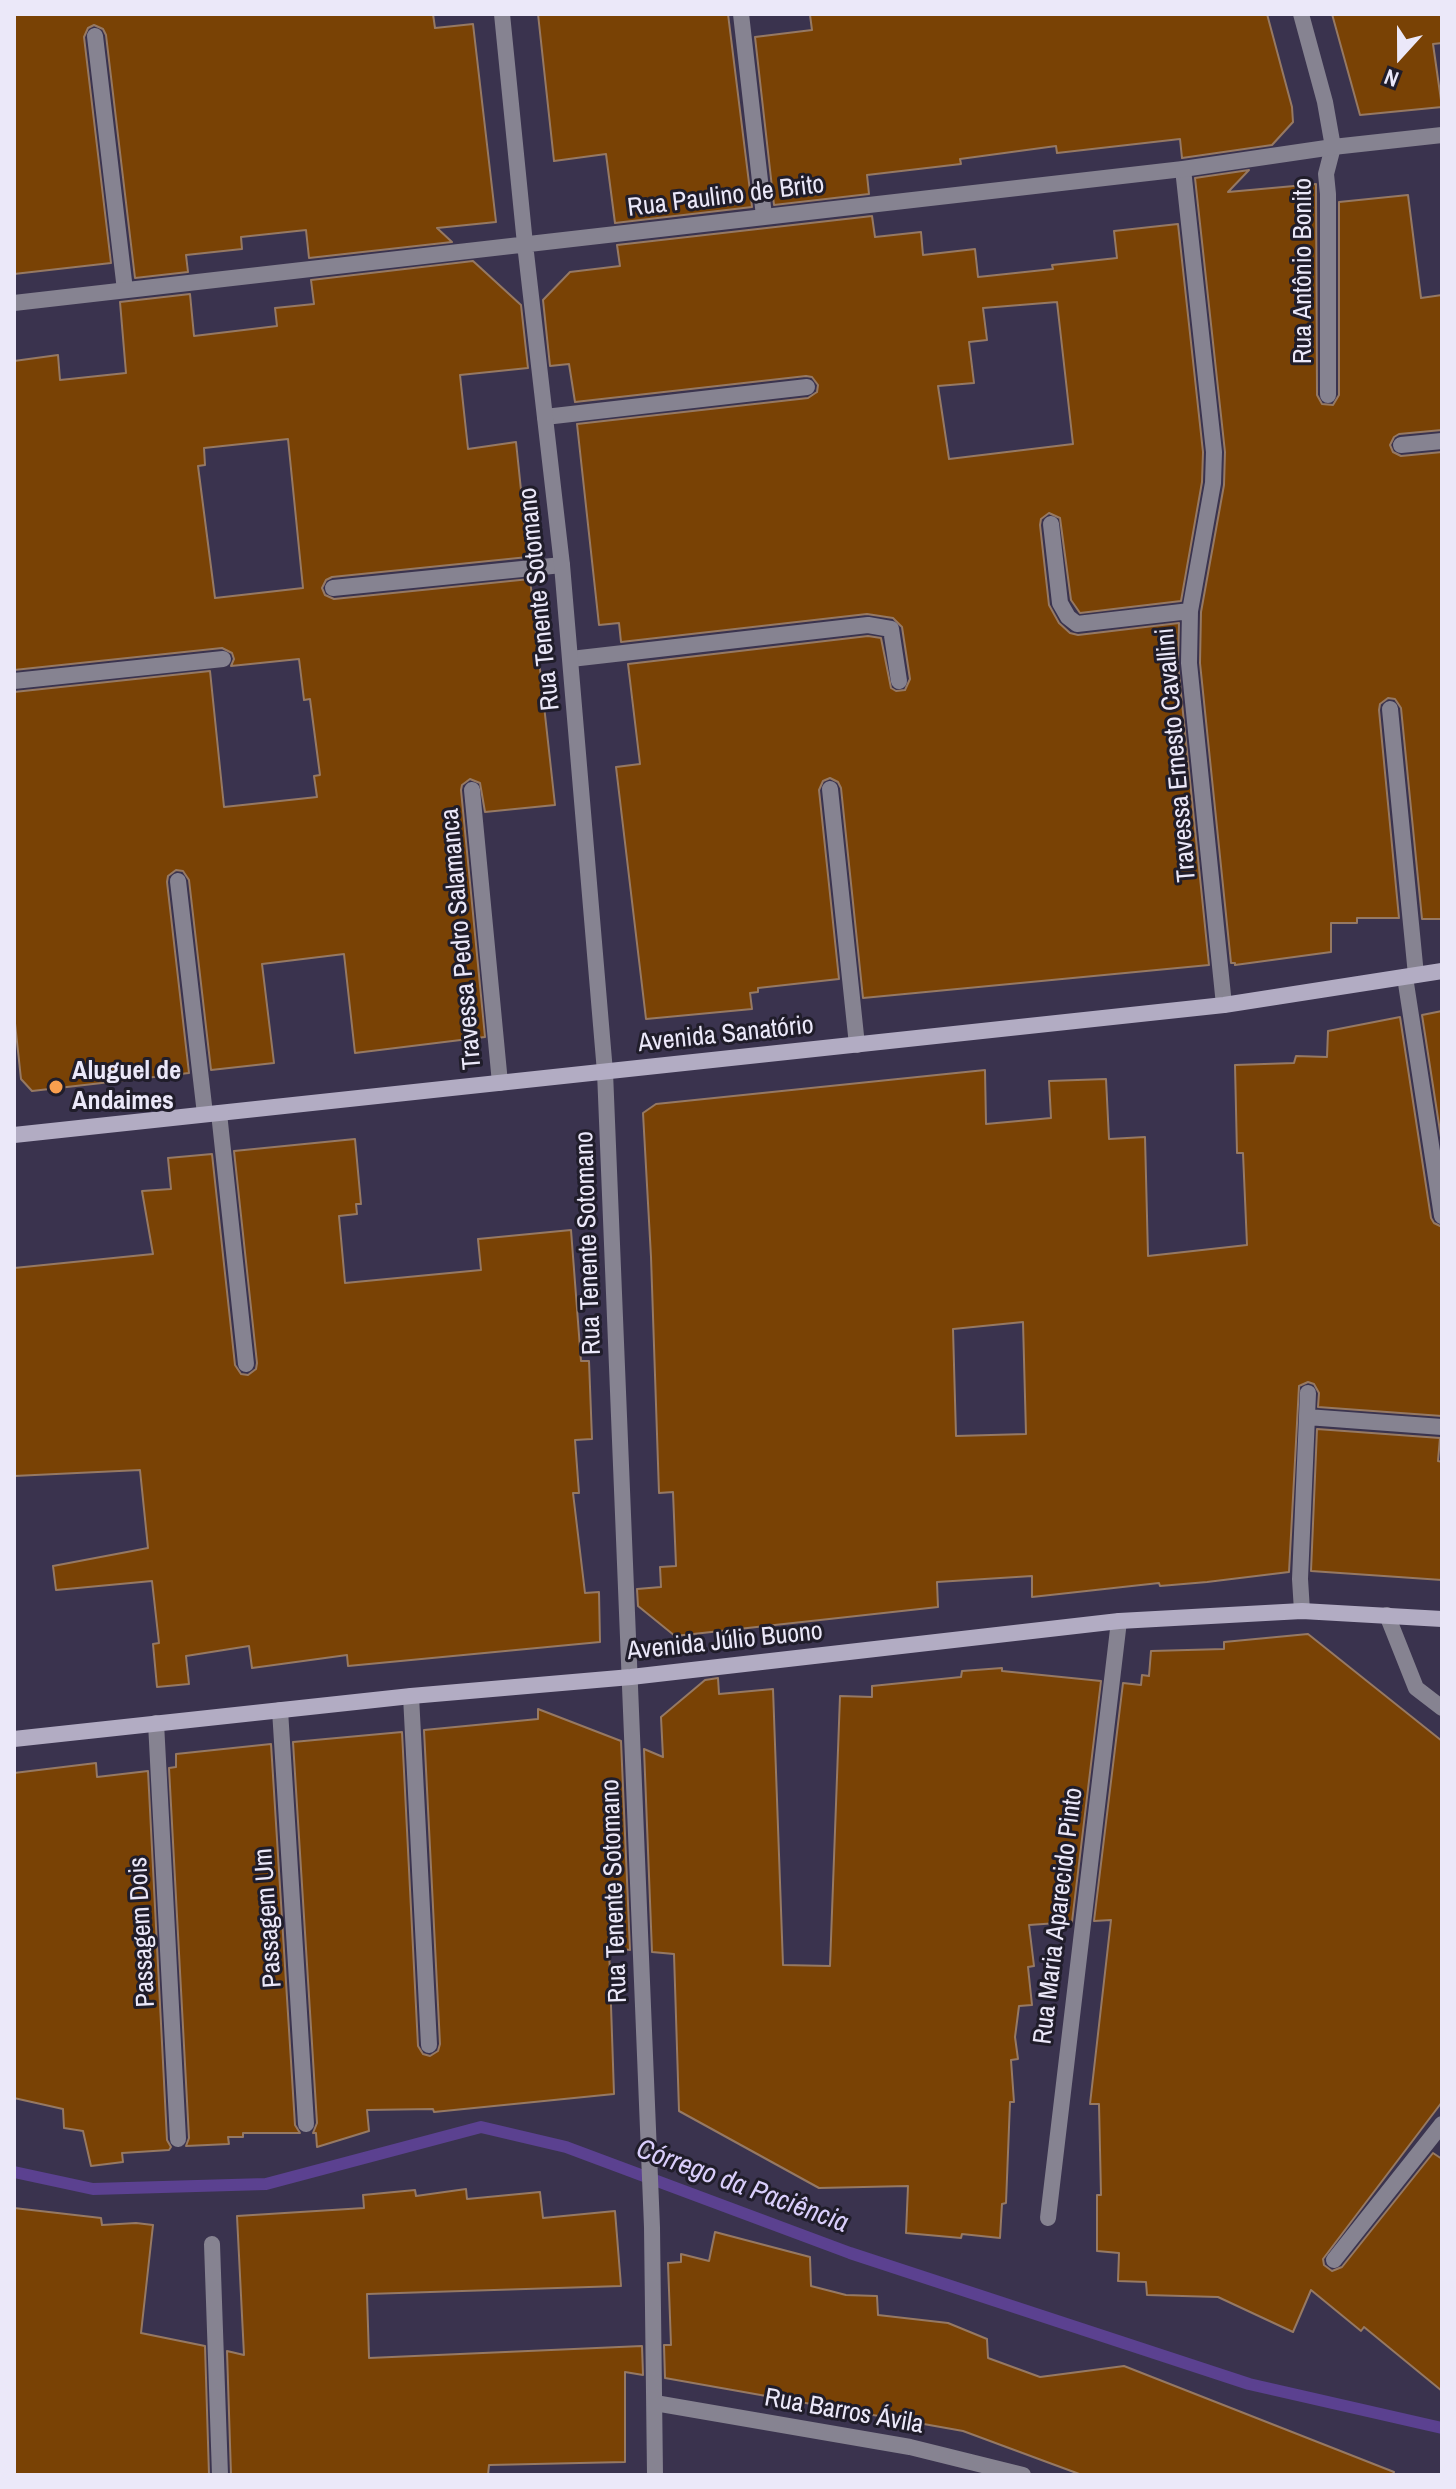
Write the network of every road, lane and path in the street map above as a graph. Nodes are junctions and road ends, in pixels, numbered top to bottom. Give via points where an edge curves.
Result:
1 (502, 14) edge
2 (741, 14) edge
3 (1301, 14) edge
4 (95, 36) dead end
5 (1442, 135) edge
6 (1333, 147) junction
7 (1183, 169) junction
8 (764, 216) junction
9 (525, 244) junction
10 (125, 290) junction
11 (14, 303) edge
12 (807, 387) dead end
13 (1328, 395) dead end
14 (545, 417) junction
15 (1442, 441) edge
16 (1401, 445) dead end
17 (1051, 524) dead end
18 (562, 565) junction
19 (333, 588) dead end
20 (1190, 611) junction
21 (223, 659) dead end
22 (571, 659) junction
23 (14, 681) edge
24 (899, 681) dead end
25 (1390, 709) dead end
26 (830, 789) dead end
27 (472, 790) dead end
28 (178, 881) dead end
29 (1442, 971) edge
30 (1410, 976) junction
31 (1224, 1005) junction
32 (857, 1045) junction
33 (605, 1072) junction
34 (500, 1083) junction
35 (212, 1114) junction
36 (14, 1135) edge
37 (1442, 1216) edge
38 (246, 1364) dead end
39 (1308, 1393) dead end
40 (1307, 1417) junction
41 (1442, 1427) edge
42 (1302, 1611) junction
43 (1387, 1615) junction
44 (1442, 1619) edge
45 (1119, 1621) junction
46 (631, 1677) junction
47 (411, 1696) junction
48 (1442, 1708) edge
49 (280, 1710) junction
50 (156, 1723) junction
51 (14, 1739) edge
52 (429, 2045) dead end
53 (306, 2124) dead end
54 (1442, 2124) edge
55 (178, 2139) dead end
56 (1048, 2218) dead end
57 (212, 2244) dead end
58 (1334, 2260) dead end
59 (655, 2403) junction
60 (220, 2475) edge
61 (655, 2475) edge
62 (1023, 2475) edge

1 - 9 street, Rua Tenente Sotomano
2 - 8 street
3 - 6 street, Rua Antônio Bonito
4 - 10 street
5 - 6 street, Rua Paulino de Brito
6 - 7 street, Rua Paulino de Brito
6 - 13 street, Rua Antônio Bonito via 1326,174
7 - 8 street, Rua Paulino de Brito
7 - 20 street, Travessa Ernesto Cavallini via 1214,452 1212,494
8 - 9 street, Rua Paulino de Brito
9 - 10 street, Rua Paulino de Brito
9 - 14 street, Rua Tenente Sotomano
10 - 11 street, Rua Paulino de Brito
12 - 14 street
14 - 18 street, Rua Tenente Sotomano
15 - 16 street
17 - 20 street via 1060,603 1077,624
18 - 19 street
18 - 22 street, Rua Tenente Sotomano
20 - 31 street, Travessa Ernesto Cavallini via 1189,663
21 - 23 street
22 - 24 street via 868,625 891,629
22 - 33 street, Rua Tenente Sotomano
25 - 30 street
26 - 32 street
27 - 34 street, Travessa Pedro Salamanca
28 - 35 street
29 - 30 street, Avenida Sanatório
30 - 31 street, Avenida Sanatório
30 - 37 street
31 - 32 street, Avenida Sanatório
32 - 33 street, Avenida Sanatório
33 - 34 street, Avenida Sanatório
33 - 46 street, Rua Tenente Sotomano
34 - 35 street, Avenida Sanatório
35 - 36 street, Avenida Sanatório
35 - 38 street
39 - 40 street
40 - 41 street
40 - 42 street
42 - 43 street, Avenida Júlio Buono
42 - 45 street, Avenida Júlio Buono
43 - 44 street, Avenida Júlio Buono
43 - 48 street via 1416,1688
45 - 46 street, Avenida Júlio Buono
45 - 56 street, Rua Maria Aparecido Pinto
46 - 47 street, Avenida Júlio Buono
46 - 59 street, Rua Tenente Sotomano
47 - 49 street, Avenida Júlio Buono
47 - 52 street
49 - 50 street, Avenida Júlio Buono
49 - 53 street, Passagem Um
50 - 51 street, Avenida Júlio Buono
50 - 55 street, Passagem Dois
54 - 58 street
57 - 60 street
59 - 61 street, Rua Tenente Sotomano
59 - 62 street, Rua Barros Ávila via 910,2447

